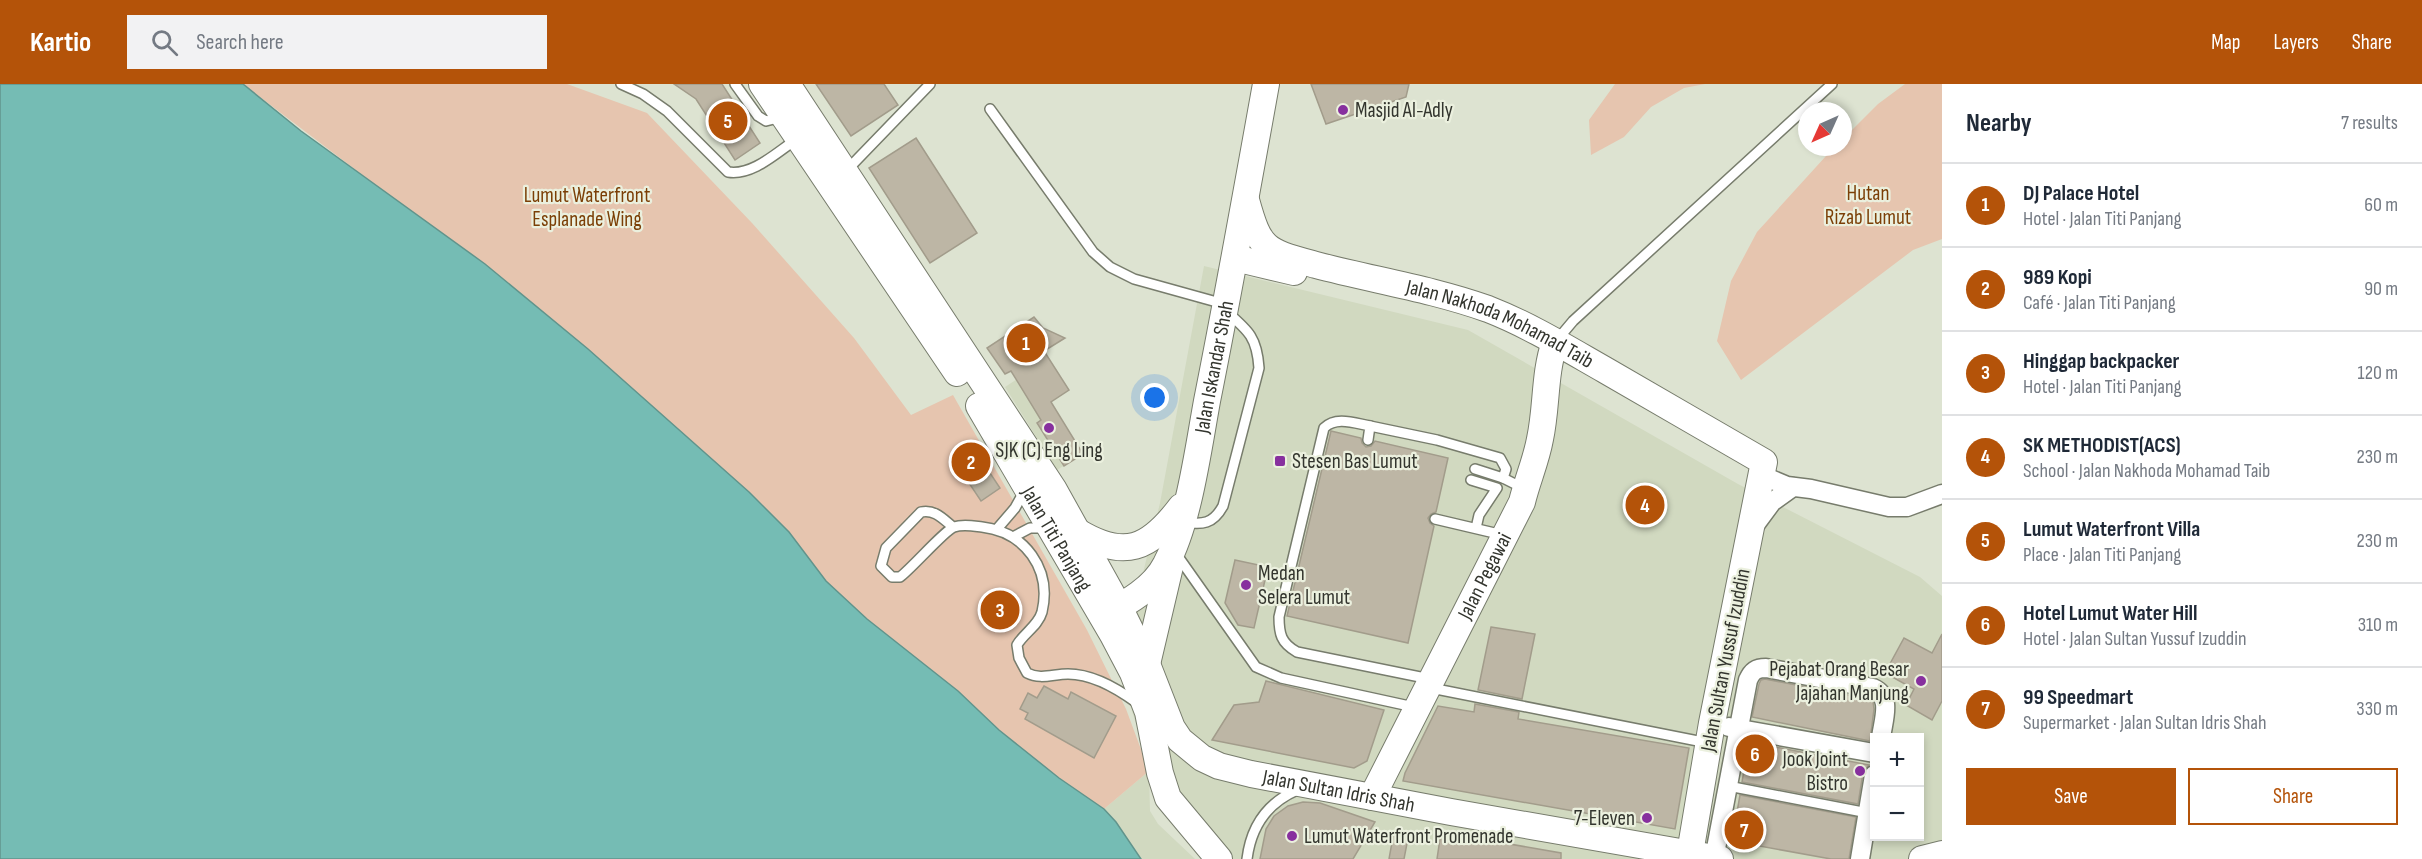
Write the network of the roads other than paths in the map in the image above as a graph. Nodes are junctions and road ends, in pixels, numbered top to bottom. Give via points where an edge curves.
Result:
1 (621, 84) edge
2 (735, 84) edge
3 (762, 84) edge
4 (787, 84) edge
5 (930, 84) edge
6 (1266, 84) edge
7 (1832, 84) edge
8 (990, 109) dead end
9 (784, 116) junction
10 (799, 138) junction
11 (837, 177) junction
12 (1246, 200) junction
13 (1235, 258) junction
14 (1280, 269) junction
15 (1226, 305) junction
16 (1553, 349) junction
17 (1370, 426) junction
18 (1368, 440) dead end
19 (1762, 468) junction
20 (1474, 469) dead end
21 (1471, 480) dead end
22 (1514, 484) junction
23 (1027, 486) junction
24 (1802, 488) junction
25 (1942, 494) edge
26 (1435, 519) dead end
27 (953, 527) junction
28 (1180, 527) junction
29 (1051, 528) junction
30 (1476, 528) junction
31 (997, 529) junction
32 (1078, 532) junction
33 (1749, 535) junction
34 (1506, 536) junction
35 (1013, 537) junction
36 (1110, 611) junction
37 (1147, 664) junction
38 (1426, 692) junction
39 (1156, 710) junction
40 (1739, 729) junction
41 (1710, 733) junction
42 (1882, 733) edge
43 (1870, 752) edge
44 (1202, 758) junction
45 (1310, 785) junction
46 (1728, 786) junction
47 (1873, 787) edge
48 (1164, 789) junction
49 (1372, 797) junction
50 (1868, 813) junction
51 (1942, 854) edge
52 (1211, 856) edge
53 (1705, 858) edge
54 (1247, 859) edge
55 (1860, 859) edge
56 (1922, 859) edge

1 - 10 lane via 667,111 728,172 748,171
2 - 9 lane via 758,116 773,121
3 - 9 street, Jalan Titi Panjang
4 - 11 street, Jalan Titi Panjang
5 - 11 lane
6 - 12 street, Jalan Iskandar Shah
7 - 16 lane via 1573,321
8 - 15 lane via 1093,252 1110,267 1134,279
9 - 10 street, Jalan Titi Panjang
10 - 11 street, Jalan Titi Panjang
11 - 23 street, Jalan Titi Panjang
11 - 32 street, Jalan Titi Panjang via 1012,424
12 - 13 street, Jalan Iskandar Shah
12 - 16 street, Jalan Nakhoda Mohamad Taib via 1254,231 1274,251 1489,310
13 - 14 street, Jalan Nakhoda Mohamad Taib
13 - 15 street, Jalan Iskandar Shah
14 - 15 street via 1250,278
14 - 16 street, Jalan Nakhoda Mohamad Taib via 1428,304
15 - 28 street, Jalan Iskandar Shah
15 - 28 lane via 1253,337 1259,368 1223,506 1217,517 1208,522
16 - 19 street, Jalan Nakhoda Mohamad Taib
16 - 22 street, Jalan Pegawai via 1533,470
17 - 18 lane
17 - 22 lane via 1500,458
17 - 38 lane via 1339,421 1324,428 1279,617 1279,632 1282,640 1297,652
19 - 24 street via 1775,483
19 - 33 street, Jalan Sultan Yussuf Izuddin
20 - 22 lane
21 - 30 lane via 1497,488 1479,515
22 - 34 street, Jalan Pegawai via 1522,502
23 - 29 street, Jalan Titi Panjang
23 - 31 lane
24 - 25 street via 1889,507 1906,507
24 - 33 street via 1772,502
26 - 30 lane
27 - 27 lane via 900,577 892,577 881,566 886,548 921,512 935,513
27 - 31 lane
28 - 32 street via 1164,528 1134,546 1108,548
28 - 36 street, Jalan Iskandar Shah via 1160,574 1144,590
28 - 37 street
28 - 38 lane via 1256,667 1281,678
29 - 35 lane via 1030,528
29 - 36 street, Jalan Titi Panjang
30 - 34 lane
31 - 35 lane
32 - 36 street, Jalan Titi Panjang
33 - 41 street, Jalan Sultan Yussuf Izuddin
34 - 38 street, Jalan Pegawai
35 - 39 lane via 1030,551 1041,575 1043,592 1039,620 1017,645 1018,658 1027,673 1042,678 1085,676
36 - 37 street, Jalan Titi Panjang
36 - 39 street, Jalan Titi Panjang via 1133,673
37 - 39 street, Jalan Titi Panjang
38 - 41 lane
38 - 49 street, Jalan Pegawai
39 - 44 street, Jalan Sultan Idris Shah via 1180,740
39 - 48 street, Jalan Titi Panjang
40 - 41 street
40 - 42 street via 1751,673 1766,668 1880,691 1886,705
40 - 43 street
40 - 46 street
41 - 53 street, Jalan Sultan Yussuf Izuddin
44 - 45 street, Jalan Sultan Idris Shah via 1234,770
44 - 48 street via 1178,767
45 - 49 street, Jalan Sultan Idris Shah
45 - 54 lane via 1280,799 1264,814 1252,836
46 - 50 lane
46 - 53 street
47 - 50 street
48 - 52 street, Jalan Titi Panjang
49 - 53 street, Jalan Sultan Idris Shah
50 - 55 street
51 - 56 street

